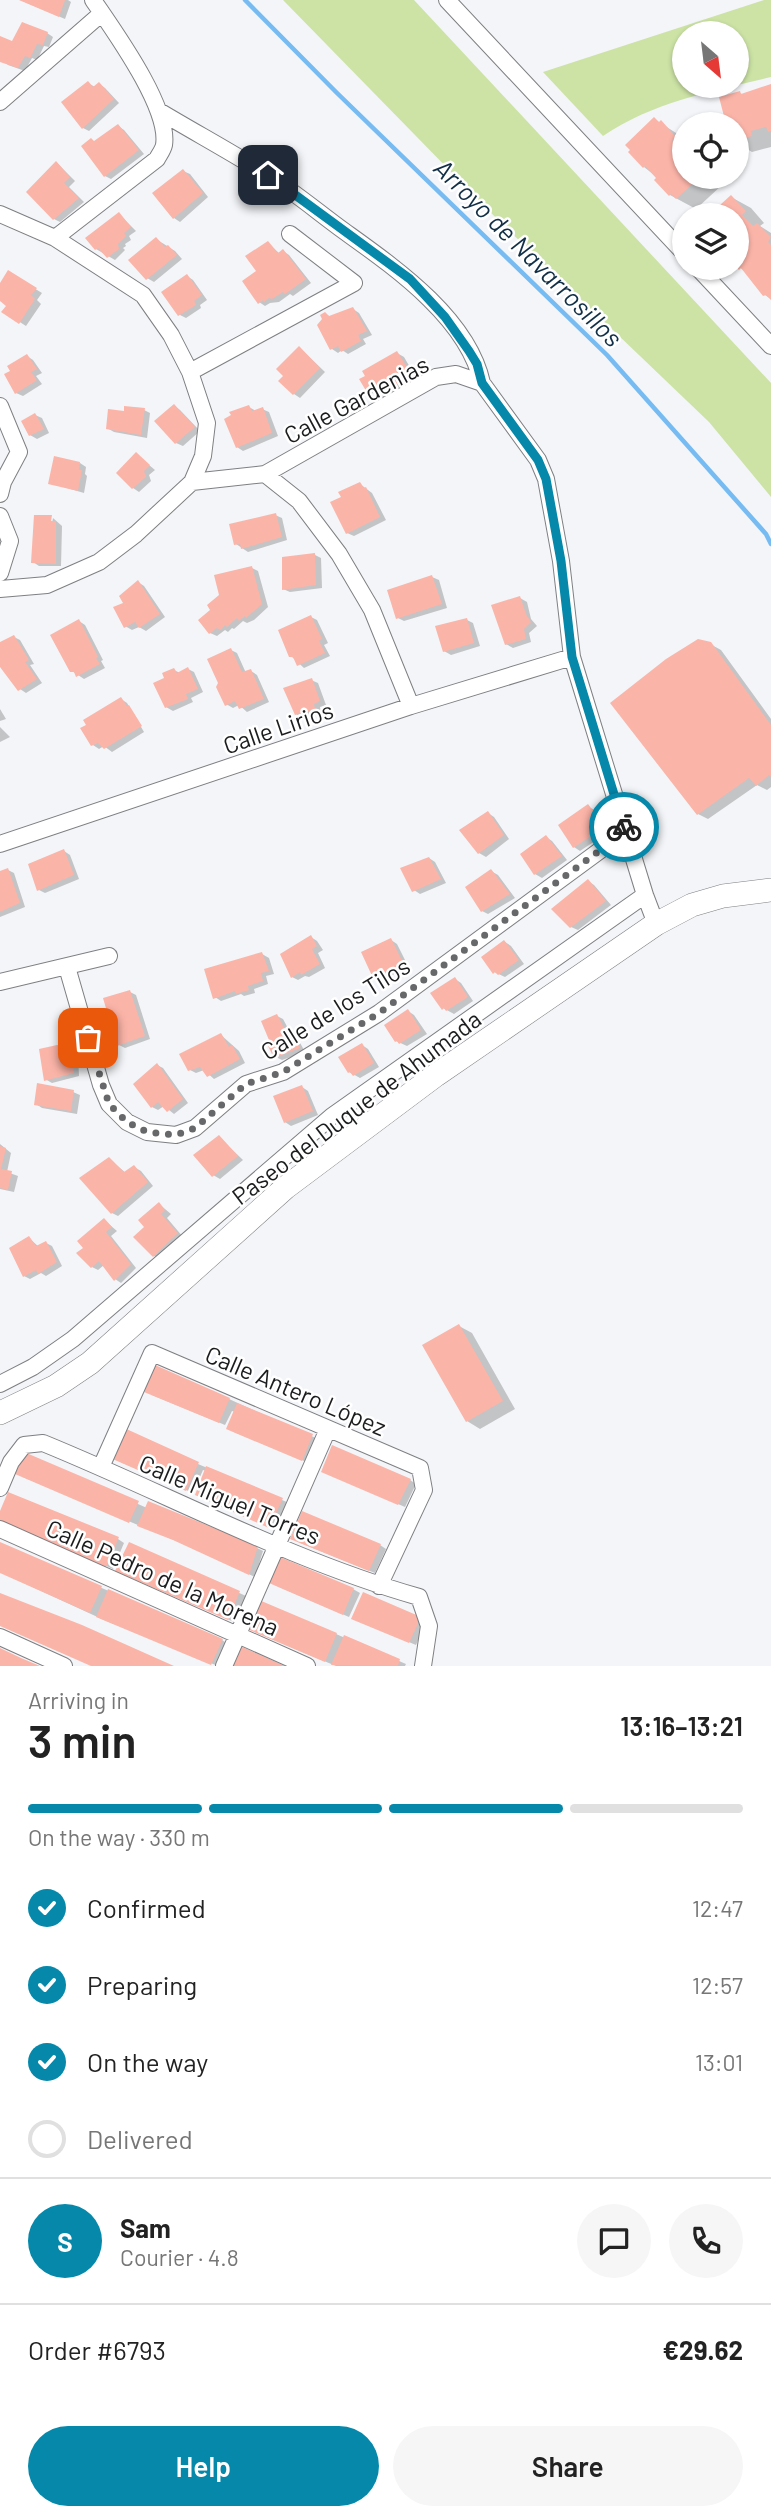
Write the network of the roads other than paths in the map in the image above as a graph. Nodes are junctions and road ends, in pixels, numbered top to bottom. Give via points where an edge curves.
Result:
1 (447, 0) edge
2 (98, 7) edge
3 (0, 102) edge
4 (159, 111) junction
5 (0, 214) edge
6 (290, 234) dead end
7 (55, 238) junction
8 (672, 240) edge
9 (709, 280) edge
10 (771, 346) edge
11 (190, 372) junction
12 (482, 383) junction
13 (0, 406) edge
14 (265, 474) junction
15 (191, 482) junction
16 (0, 494) edge
17 (0, 516) edge
18 (0, 573) edge
19 (0, 589) edge
20 (572, 657) junction
21 (411, 706) junction
22 (625, 832) junction
23 (0, 844) edge
24 (771, 890) edge
25 (645, 895) junction
26 (656, 924) junction
27 (110, 957) dead end
28 (67, 967) junction
29 (0, 982) edge
30 (0, 1384) edge
31 (0, 1413) edge
32 (328, 1429) junction
33 (101, 1467) junction
34 (0, 1488) edge
35 (0, 1529) edge
36 (276, 1545) junction
37 (379, 1586) junction
38 (236, 1636) junction
39 (0, 1637) edge
40 (64, 1666) edge
41 (224, 1666) edge
42 (307, 1666) edge
43 (423, 1666) edge

1 - 8 street
2 - 3 street
2 - 4 street
4 - 7 street via 164,147 157,159
4 - 12 street via 268,175 410,279 463,342
5 - 7 street
6 - 11 street via 354,283
7 - 11 street via 143,295
9 - 10 street
11 - 15 street via 207,423 203,456
12 - 14 street, Calle Gardenias via 456,374 436,377
12 - 20 street via 538,460 546,479
13 - 16 street via 19,452
14 - 15 street
14 - 21 street via 299,501 339,554 372,610
15 - 19 street via 99,562 47,585
17 - 18 street via 10,541
20 - 21 street, Calle Lirios
20 - 22 street
21 - 23 street, Calle Lirios
22 - 25 street
22 - 28 street, Calle de los Tilos via 379,1013 283,1072 246,1084 195,1128 176,1135 147,1132 127,1122 109,1104
24 - 26 main road, Paseo del Duque de Ahumada via 702,902
25 - 26 street
25 - 30 street via 332,1116 73,1339
26 - 31 main road, Paseo del Duque de Ahumada via 436,1075 285,1188 90,1363 56,1386
27 - 28 street
28 - 29 street
32 - 33 street, Calle Antero López via 152,1353
32 - 36 street
32 - 37 street, Calle Antero López via 420,1468 424,1490
33 - 34 street, Calle Miguel Torres via 43,1443 24,1445
33 - 36 street, Calle Miguel Torres
35 - 38 street, Calle Pedro de la Morena
36 - 37 street, Calle Miguel Torres
36 - 38 street
37 - 43 street, Calle Miguel Torres via 419,1597 429,1626
38 - 41 street
38 - 42 street, Calle Pedro de la Morena
39 - 40 street

